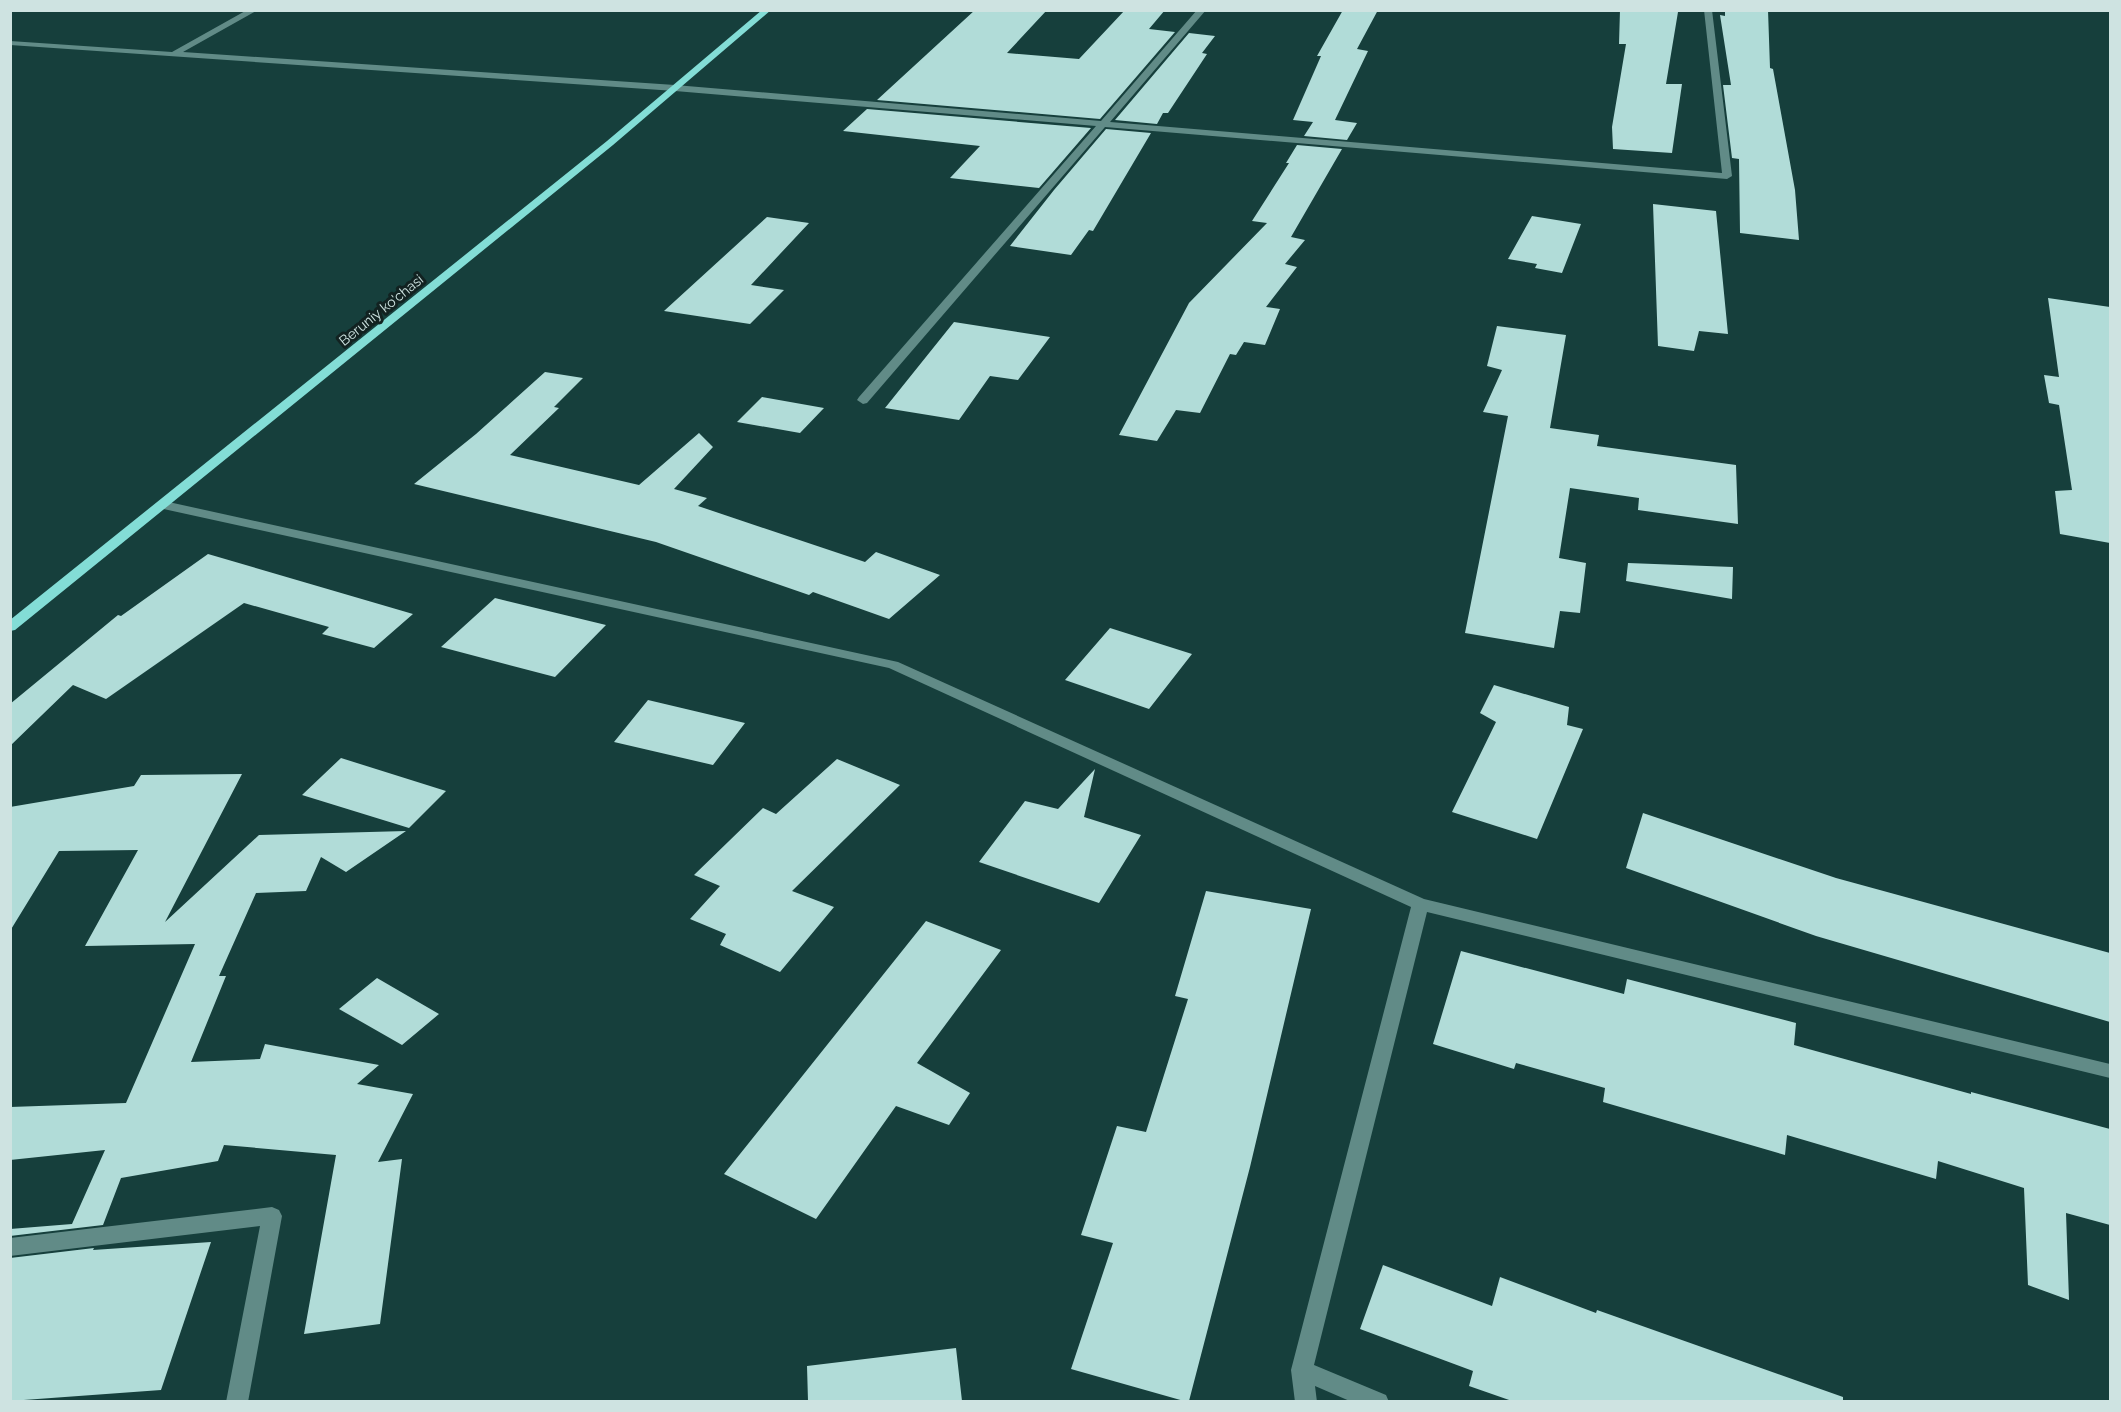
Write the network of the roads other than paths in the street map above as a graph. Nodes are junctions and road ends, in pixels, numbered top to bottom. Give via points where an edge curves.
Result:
1 (254, 10) edge
2 (767, 10) edge
3 (1202, 10) edge
4 (1708, 10) edge
5 (10, 44) edge
6 (174, 54) junction
7 (675, 88) junction
8 (1104, 124) junction
9 (863, 400) dead end
10 (164, 505) junction
11 (10, 627) edge
12 (1420, 904) junction
13 (2110, 1071) edge
14 (10, 1247) edge
15 (1302, 1370) junction
16 (237, 1401) edge
17 (1306, 1401) edge
18 (1378, 1401) edge

1 - 6 street
2 - 7 main road, Beruniy ko'chasi
3 - 8 street
4 - 8 street via 1727,176
5 - 6 street
6 - 7 street
7 - 8 street
7 - 10 main road, Beruniy ko'chasi
8 - 9 street
10 - 11 main road, Beruniy ko'chasi
10 - 12 street via 893,665
12 - 13 street
12 - 15 street
14 - 16 street via 272,1216
15 - 17 street
15 - 18 street

